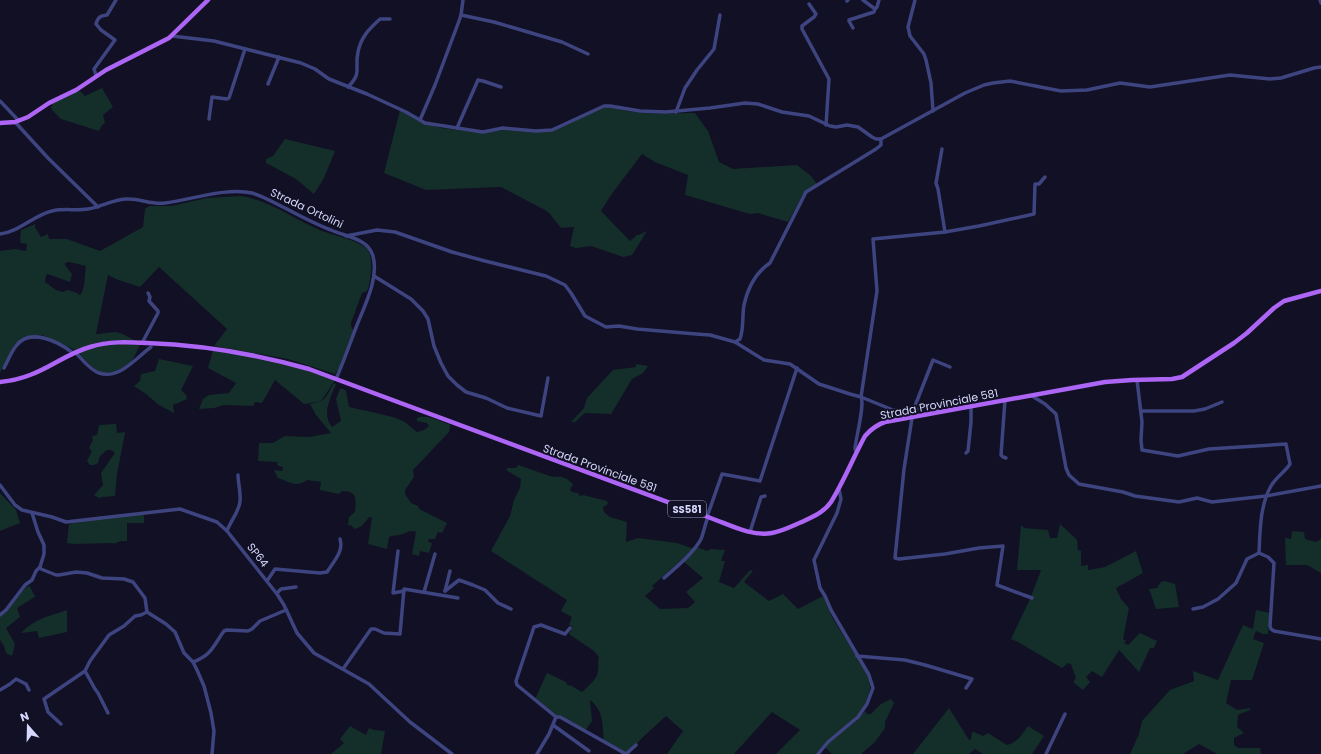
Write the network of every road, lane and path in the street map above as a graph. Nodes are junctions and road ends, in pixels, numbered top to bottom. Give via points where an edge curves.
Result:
1 (116, 0) edge
2 (208, 0) edge
3 (463, 0) edge
4 (863, 0) edge
5 (879, 0) edge
6 (916, 0) edge
7 (1320, 0) edge
8 (1321, 3) edge
9 (809, 4) dead end
10 (875, 9) junction
11 (461, 15) junction
12 (720, 15) dead end
13 (390, 19) dead end
14 (853, 28) dead end
15 (172, 36) junction
16 (245, 49) junction
17 (588, 54) dead end
18 (279, 57) junction
19 (1321, 67) edge
20 (96, 75) junction
21 (268, 84) dead end
22 (348, 87) junction
23 (500, 87) dead end
24 (0, 102) edge
25 (933, 111) junction
26 (676, 112) junction
27 (209, 119) dead end
28 (420, 120) junction
29 (17, 121) junction
30 (0, 123) edge
31 (826, 125) junction
32 (457, 128) junction
33 (881, 139) junction
34 (942, 149) dead end
35 (1045, 177) dead end
36 (98, 207) junction
37 (945, 232) junction
38 (0, 234) edge
39 (346, 236) junction
40 (374, 276) junction
41 (1321, 291) edge
42 (148, 293) dead end
43 (735, 342) junction
44 (142, 343) junction
45 (151, 347) dead end
46 (74, 353) junction
47 (950, 367) dead end
48 (4, 368) dead end
49 (798, 368) junction
50 (548, 378) dead end
51 (336, 379) junction
52 (1137, 380) junction
53 (0, 382) edge
54 (1032, 396) junction
55 (862, 397) junction
56 (1005, 400) junction
57 (1222, 402) dead end
58 (970, 407) junction
59 (914, 411) junction
60 (1142, 411) junction
61 (941, 412) junction
62 (912, 418) junction
63 (856, 452) junction
64 (966, 453) dead end
65 (1006, 458) dead end
66 (238, 474) dead end
67 (0, 485) edge
68 (1321, 486) edge
69 (838, 488) junction
70 (765, 496) dead end
71 (1266, 496) junction
72 (32, 513) junction
73 (707, 517) junction
74 (226, 531) junction
75 (750, 532) junction
76 (340, 539) dead end
77 (398, 551) dead end
78 (1259, 553) junction
79 (434, 554) dead end
80 (40, 567) junction
81 (450, 571) dead end
82 (664, 578) dead end
83 (267, 581) junction
84 (296, 587) dead end
85 (404, 591) junction
86 (424, 592) junction
87 (277, 593) junction
88 (445, 593) junction
89 (458, 598) dead end
90 (1032, 598) dead end
91 (511, 609) dead end
92 (1193, 609) dead end
93 (286, 610) junction
94 (146, 612) junction
95 (0, 614) edge
96 (570, 628) dead end
97 (1321, 639) edge
98 (857, 656) junction
99 (193, 662) junction
100 (343, 670) junction
101 (85, 671) junction
102 (966, 688) dead end
103 (0, 690) edge
104 (28, 690) dead end
105 (108, 713) dead end
106 (1065, 714) dead end
107 (556, 717) junction
108 (61, 724) dead end
109 (553, 725) junction
110 (636, 745) dead end
111 (590, 751) dead end
112 (212, 754) edge
113 (452, 754) edge
114 (537, 754) edge
115 (626, 754) edge
116 (818, 754) edge
117 (1046, 754) edge

1 - 20 street via 107,15 100,16 96,24 115,40 94,69
2 - 15 main road
3 - 11 street
4 - 10 street
5 - 10 street
6 - 25 street via 908,32 926,60 932,82
7 - 8 street
9 - 31 street via 816,14 802,26 802,29 828,79
10 - 14 street via 874,12 849,20
11 - 17 street via 562,42
11 - 28 street
12 - 26 street via 714,49 685,88
13 - 22 street via 380,19 363,36 358,53 358,73
15 - 16 street via 214,41
15 - 20 main road
16 - 18 street
16 - 27 street via 229,98 212,97
18 - 21 street
18 - 22 street via 315,69 328,79
19 - 25 street via 1281,78 1230,75 1150,87 1120,83 1087,90 1061,91 1006,81 973,89
20 - 29 main road via 76,90
22 - 28 street
23 - 32 street via 478,80
24 - 29 street
25 - 33 street
26 - 31 street via 745,103 758,104 782,112 809,116
26 - 32 street via 604,106 552,130 503,128 483,132
28 - 32 street
29 - 30 main road
29 - 36 street via 48,158
31 - 33 street via 858,127 872,137
33 - 43 street via 881,145 876,149 806,192 770,263 761,269 751,282 744,305 740,339
34 - 37 street via 936,183
35 - 37 street via 1039,184 1035,184 1034,214
36 - 38 street, Strada Ortolini via 51,211 13,231
36 - 39 street, Strada Ortolini via 125,199 164,204 203,195 242,192 258,195
37 - 55 street via 873,240 877,291
39 - 40 street, Strada Ortolini via 364,242 369,248 374,259
39 - 43 street via 377,230 395,232 452,252 546,276 565,285 585,316 606,326 710,335
40 - 50 street via 411,299 423,311 445,371 453,382 464,390 507,408 541,416
40 - 51 street, Strada Ortolini
41 - 52 main road, Strada Provinciale 581 / SS581 via 1284,301 1234,343 1182,377
42 - 44 street via 149,301 158,313
43 - 49 street via 765,361 788,363
44 - 46 main road, Strada Provinciale 581 / SS581 via 91,346
44 - 51 main road, Strada Provinciale 581 / SS581 via 174,344 235,352 302,367
45 - 46 street via 116,374 98,373
46 - 48 street via 47,338 30,338 16,346
46 - 53 main road, Strada Provinciale 581 / SS581 via 30,375
47 - 59 street via 933,360
49 - 55 street via 818,384
49 - 73 street via 760,481 722,474
51 - 73 main road, Strada Provinciale 581 / SS581
52 - 54 main road, Strada Provinciale 581 / SS581 via 1105,382
52 - 60 street
54 - 56 main road, Strada Provinciale 581 / SS581
54 - 71 street via 1056,414 1066,468 1069,475 1079,484 1179,502 1197,498 1212,502
55 - 59 street via 898,412
55 - 63 street
56 - 58 main road, Strada Provinciale 581 / SS581
56 - 65 street via 1001,455
57 - 60 street via 1194,411
58 - 61 main road, Strada Provinciale 581 / SS581
58 - 64 street via 971,422
59 - 61 street via 927,406
60 - 71 street via 1141,446 1142,450 1146,451 1178,456 1209,449 1286,444 1290,464 1275,480
61 - 62 main road, Strada Provinciale 581 / SS581
62 - 63 main road, Strada Provinciale 581 / SS581 via 876,425 870,429
62 - 90 street via 895,558 1003,546 996,585
63 - 69 main road, Strada Provinciale 581 / SS581
66 - 74 street via 239,508
67 - 72 street, SP64 / SP64 via 15,505
68 - 71 street
69 - 75 main road, Strada Provinciale 581 / SS581 via 825,509 813,516 773,533
69 - 98 street via 840,499 837,512 814,560 820,588 834,618
70 - 75 street via 761,497
71 - 78 street
72 - 74 street, SP64 / SP64 via 66,522 180,509 217,522
72 - 80 street via 44,545
73 - 75 main road, Strada Provinciale 581 / SS581
73 - 82 street via 698,543
74 - 83 street, SP64 / SP64
76 - 83 street via 342,545 337,560 327,572 275,569
77 - 85 street via 393,593
78 - 92 street via 1247,559 1236,583 1218,599
78 - 97 street via 1274,563 1271,629
79 - 86 street
80 - 94 street via 56,575 87,573 102,578 133,582 145,598
80 - 95 street via 32,580
81 - 88 street
83 - 87 street, SP64 / SP64
84 - 87 street via 281,589
85 - 86 street
85 - 100 street via 400,634 371,630
86 - 88 street
87 - 93 street, SP64 / SP64
88 - 89 street
88 - 91 street via 459,580 485,590 498,603
93 - 99 street via 260,622 248,631 224,631 210,652
93 - 100 street, SP64 / SP64 via 297,633 314,653
94 - 99 street via 171,628 177,635 184,653
94 - 101 street via 141,616 135,616 109,635
96 - 107 street via 565,634 541,626 534,627 516,682
98 - 102 street via 901,659 972,679
98 - 116 street via 869,675 872,694 858,717 828,742
99 - 112 street via 212,713
100 - 113 street, SP64 / SP64 via 369,684 410,722
101 - 105 street
101 - 108 street via 44,699 48,712
103 - 104 street via 16,679 24,682
106 - 117 street
107 - 109 street
107 - 115 street
109 - 111 street
109 - 114 street
110 - 115 street

